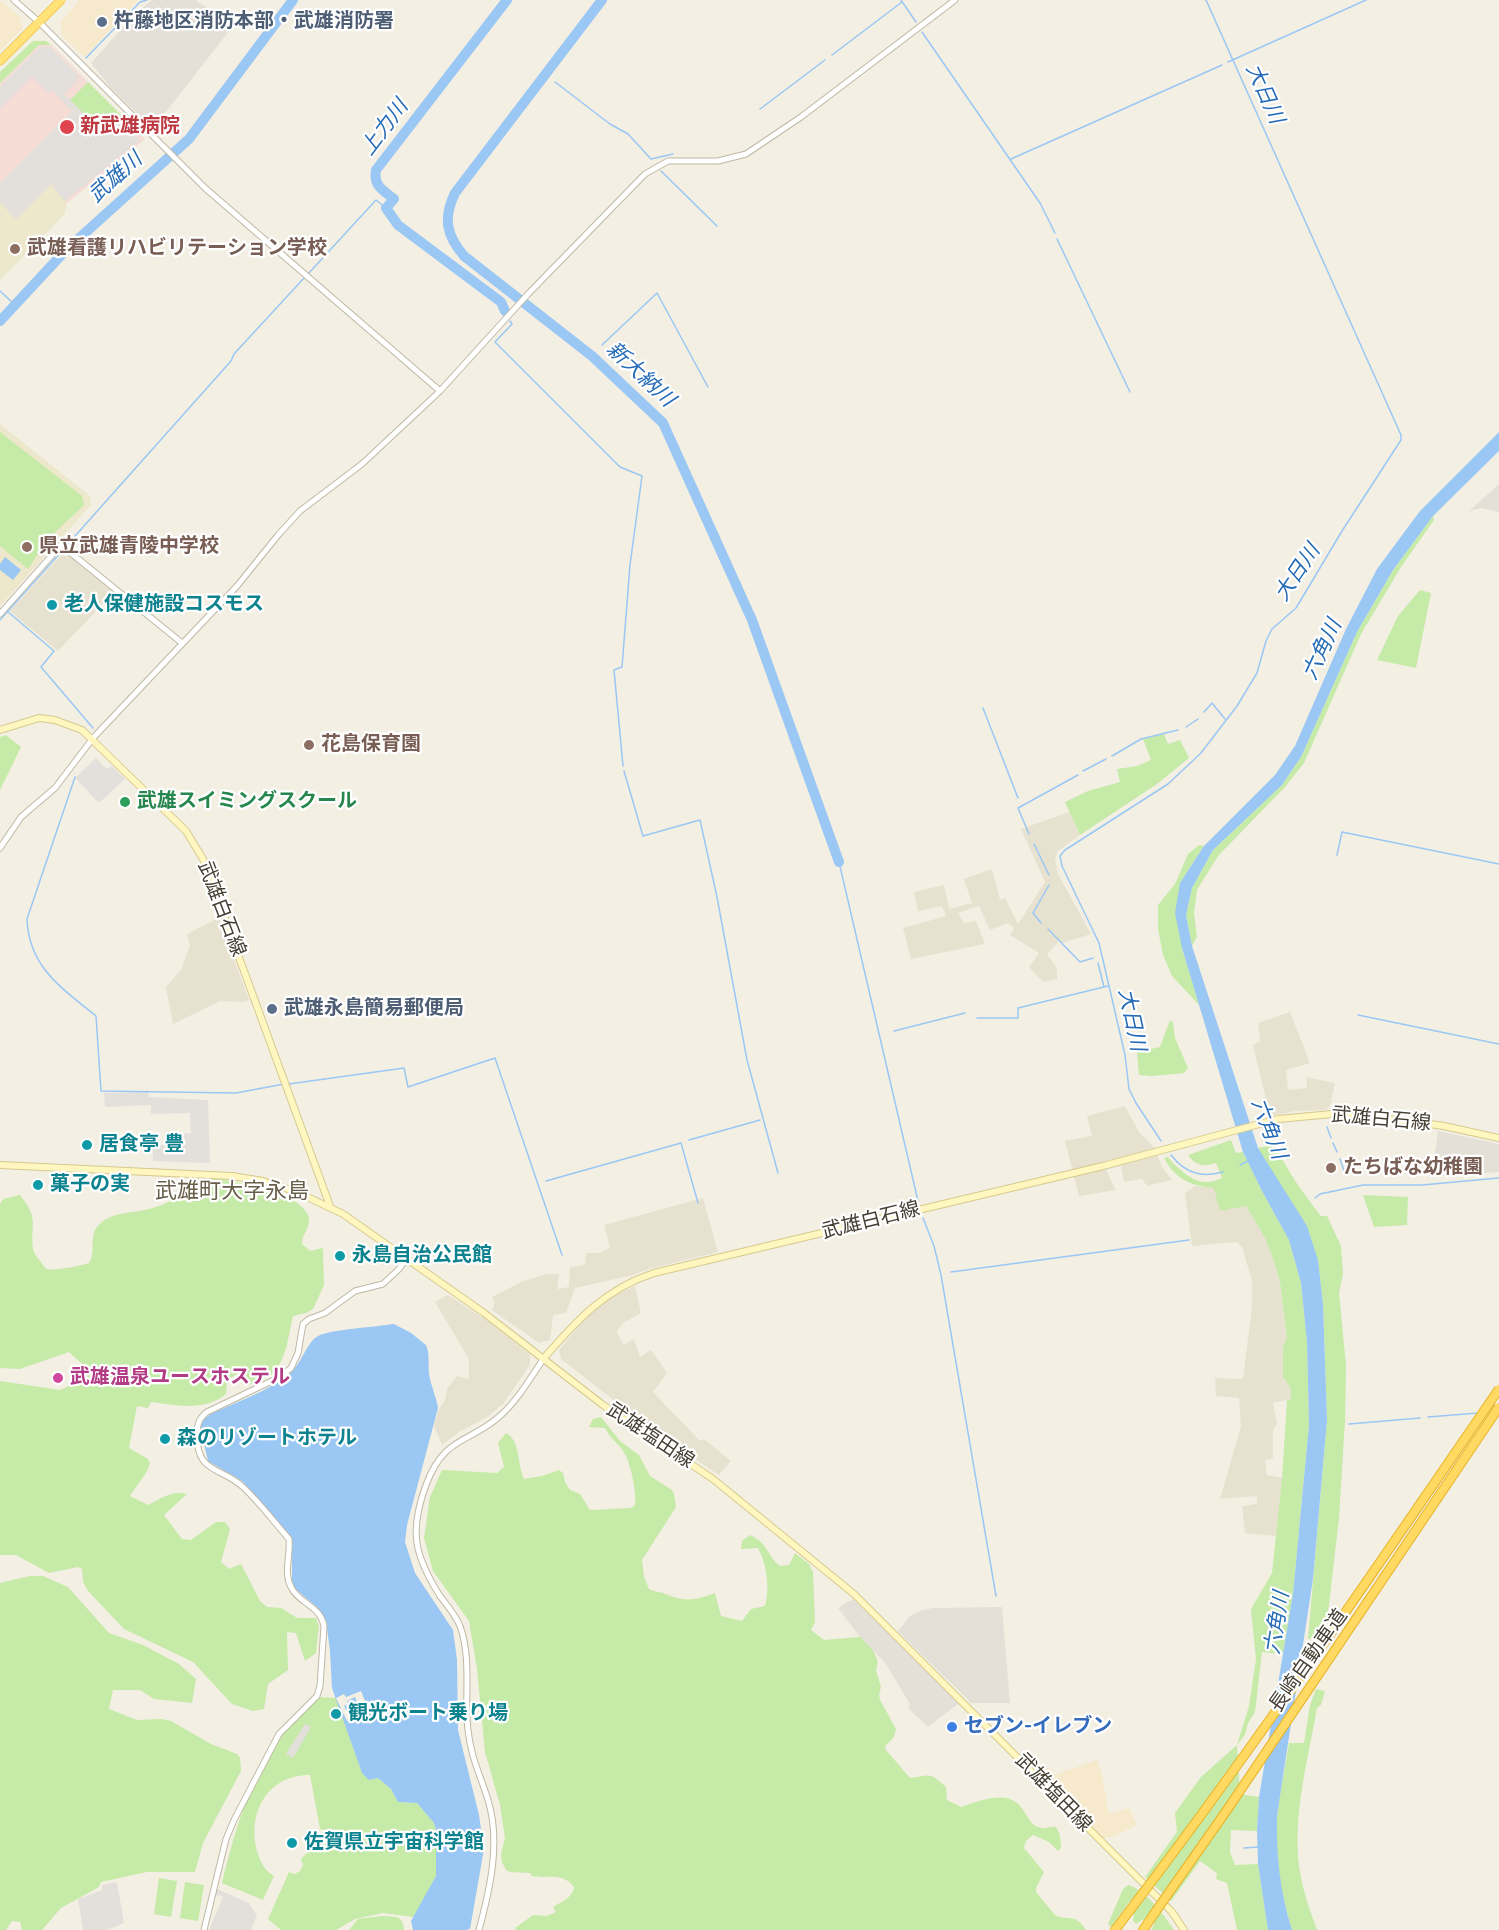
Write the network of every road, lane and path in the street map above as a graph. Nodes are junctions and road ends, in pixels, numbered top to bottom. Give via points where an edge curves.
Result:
1 (14, 0) edge
2 (61, 0) edge
3 (955, 0) edge
4 (39, 22) junction
5 (0, 61) edge
6 (440, 391) junction
7 (0, 614) edge
8 (182, 643) junction
9 (0, 730) edge
10 (93, 738) junction
11 (0, 848) edge
12 (1499, 1138) edge
13 (0, 1165) edge
14 (330, 1206) junction
15 (407, 1258) junction
16 (544, 1358) junction
17 (1499, 1389) edge
18 (1499, 1407) edge
19 (204, 1930) edge
20 (479, 1930) edge
21 (1115, 1930) edge
22 (1143, 1930) edge
23 (1184, 1930) edge

1 - 4 street
2 - 4 highway
3 - 6 street via 746,154 718,161 668,161 645,174
4 - 5 highway
4 - 6 street via 239,219
6 - 8 street via 362,464 300,512
7 - 8 street via 61,545
8 - 10 street
9 - 10 main road, 武雄白石線 via 39,718 71,725
10 - 11 street via 55,788 21,818
10 - 14 main road, 武雄白石線 via 196,845
12 - 16 main road, 武雄白石線 via 1420,1123 1332,1114 1278,1119 1103,1166 645,1276 603,1298 576,1320
13 - 14 main road, 武雄塩田線 via 232,1176 263,1181
14 - 15 main road, 武雄塩田線
15 - 16 main road, 武雄塩田線
15 - 19 street via 383,1284 356,1291 325,1313 309,1319 303,1324 291,1368 207,1413 197,1428 197,1444 207,1466 244,1488 289,1539 290,1585 322,1617 324,1626 317,1696 279,1734 234,1820
16 - 20 street via 501,1415 451,1446 437,1460 417,1514 415,1538 420,1561 460,1625 466,1651 473,1762 493,1823 494,1849
16 - 23 main road, 武雄塩田線 via 603,1404 714,1479 854,1594 1172,1912
17 - 21 highway, 長崎自動車道, bridge via 1190,1830
18 - 22 highway, 長崎自動車道, bridge

